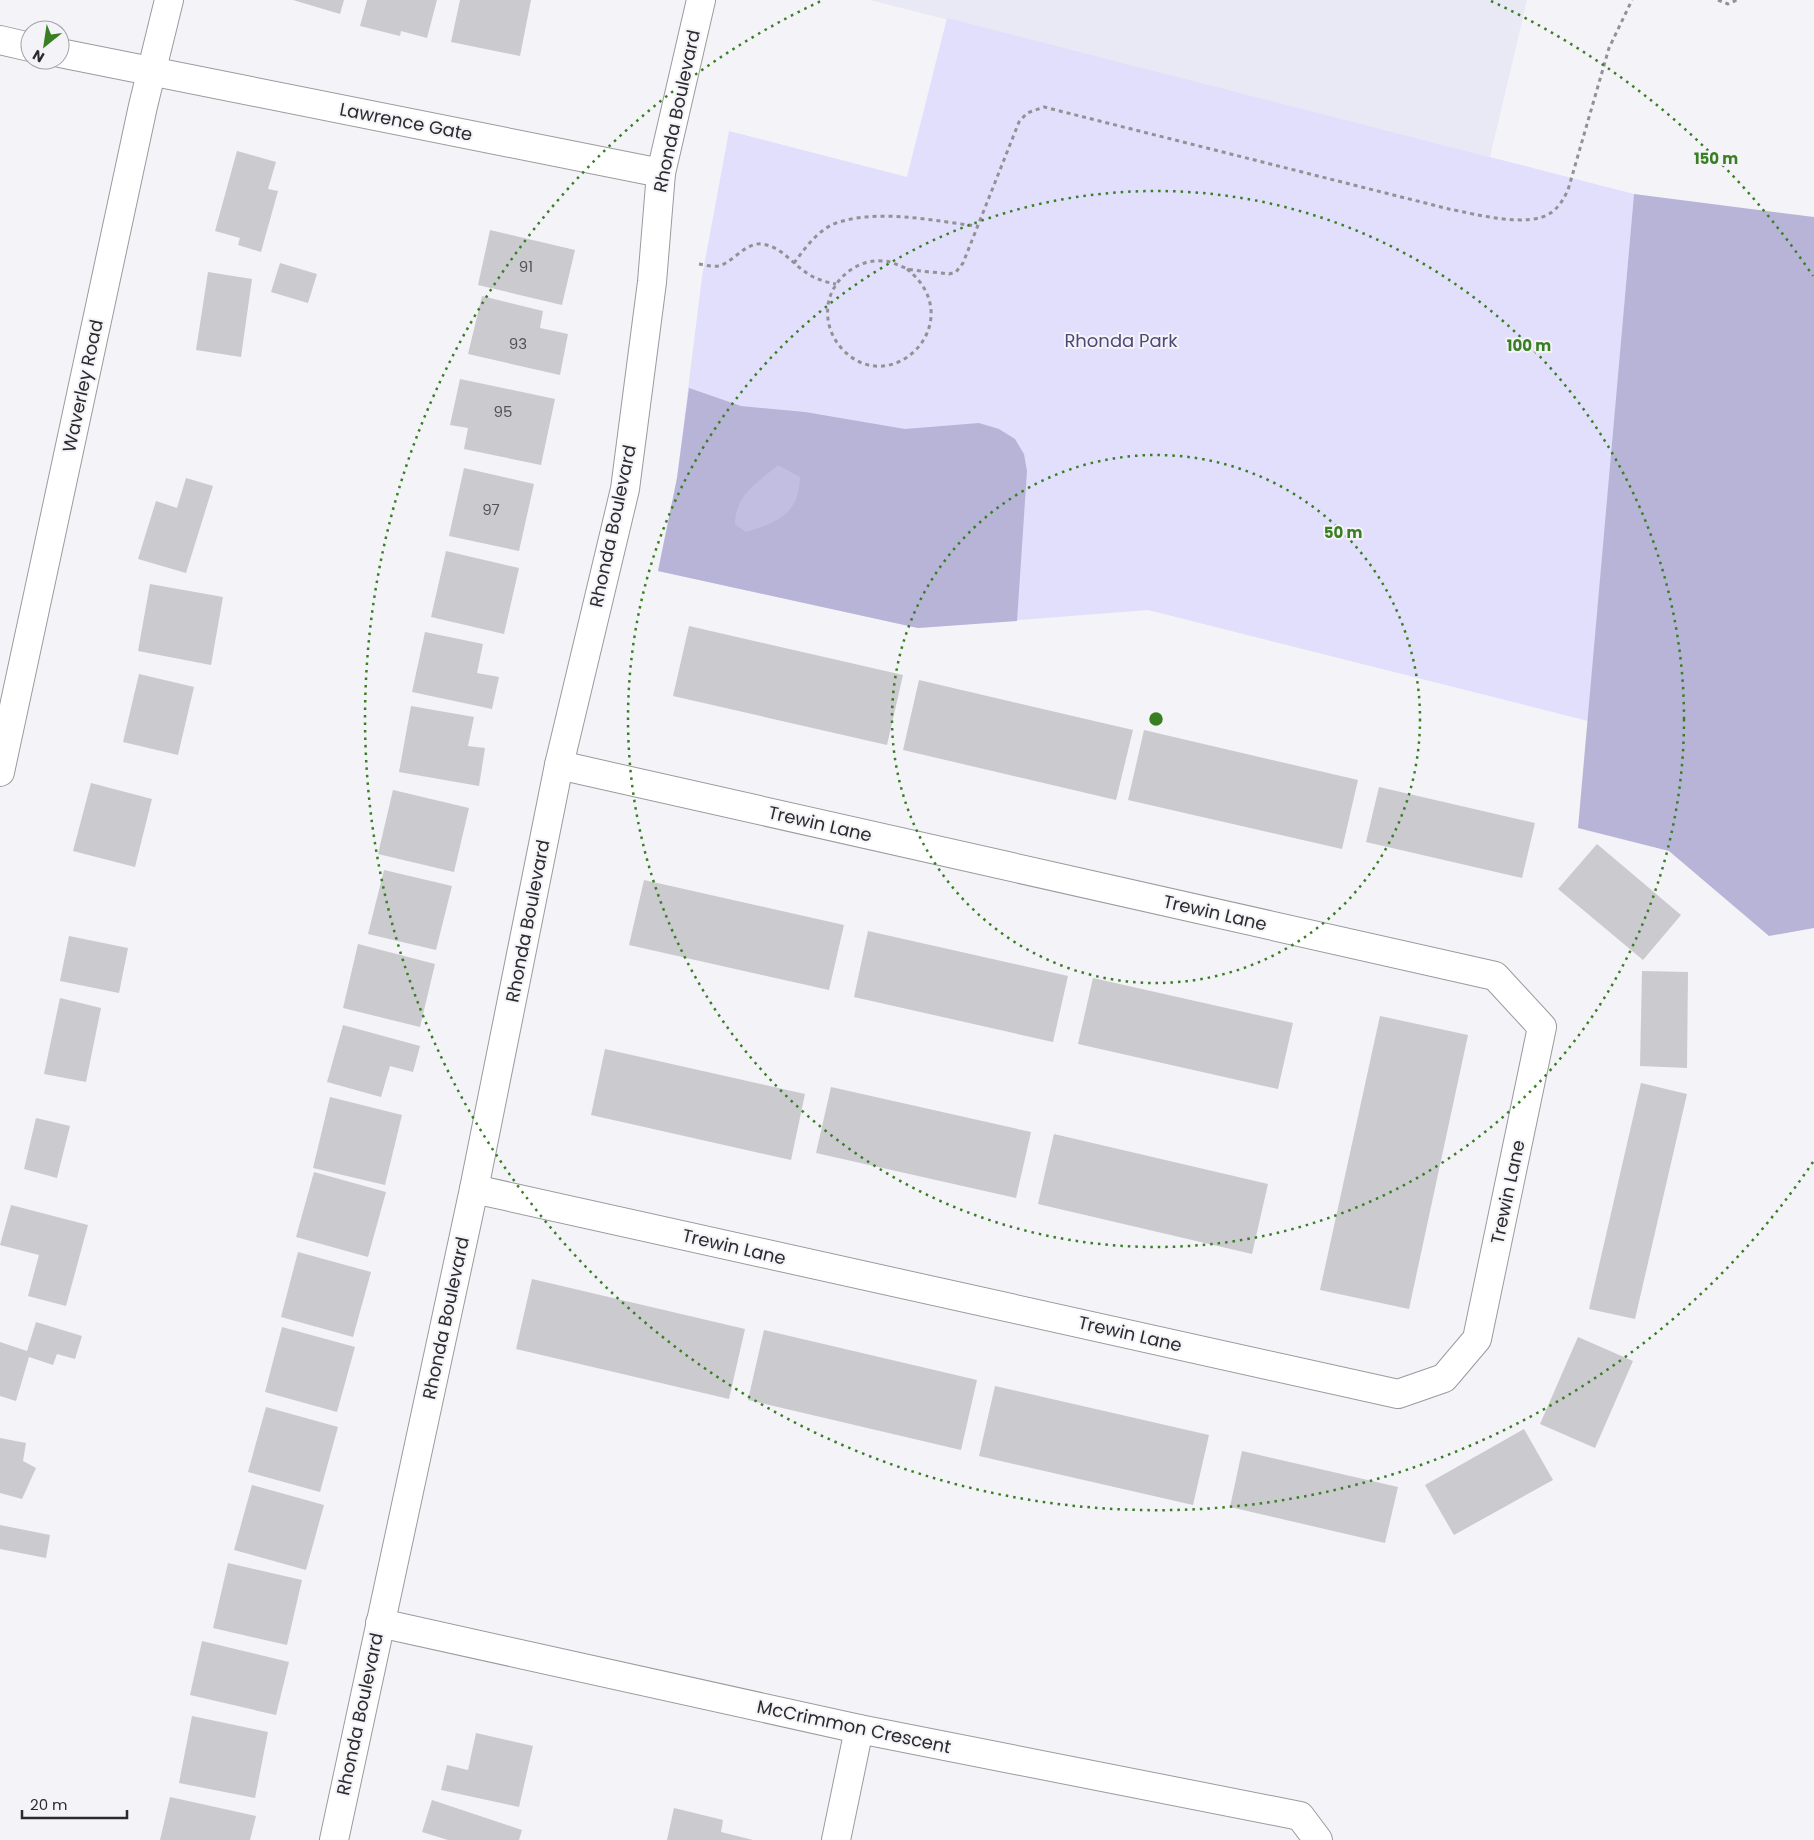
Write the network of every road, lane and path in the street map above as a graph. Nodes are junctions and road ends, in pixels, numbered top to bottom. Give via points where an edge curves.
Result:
1 (169, 0) edge
2 (701, 0) edge
3 (1632, 0) edge
4 (1718, 0) edge
5 (1737, 0) edge
6 (0, 40) edge
7 (20, 45) edge
8 (70, 55) edge
9 (150, 72) junction
10 (660, 173) junction
11 (977, 226) junction
12 (794, 263) junction
13 (698, 264) dead end
14 (907, 268) junction
15 (836, 284) junction
16 (559, 765) junction
17 (0, 772) edge
18 (474, 1189) junction
19 (380, 1623) junction
20 (859, 1729) junction
21 (334, 1840) edge
22 (836, 1840) edge
23 (1318, 1840) edge

1 - 9 street, Waverley Road
2 - 10 street, Rhonda Boulevard
3 - 11 path via 1609,48 1568,190 1551,213 1505,220 1449,209 1044,108 1027,112 1019,122
4 - 5 path via 1728,4
6 - 7 street
8 - 9 street, Lawrence Gate
9 - 10 street, Lawrence Gate
9 - 17 street, Waverley Road
10 - 16 street, Rhonda Boulevard via 652,282 625,489
11 - 12 path via 904,217 838,222 820,232
11 - 14 path via 963,263 956,272 949,274
12 - 13 path via 772,246 759,244 720,266
12 - 15 path via 817,279
14 - 15 path via 888,262 868,262 845,274
14 - 15 path via 919,278 927,292 932,306 932,322 918,349 891,364 876,366 861,362 836,343 827,313 829,298
16 - 18 street, Rhonda Boulevard
16 - 18 street, Trewin Lane via 1495,976 1542,1027 1478,1340 1444,1378 1398,1394
18 - 19 street, Rhonda Boulevard
19 - 20 street, McCrimmon Crescent
19 - 21 street, Rhonda Boulevard
20 - 22 street
20 - 23 street, McCrimmon Crescent via 1300,1816

